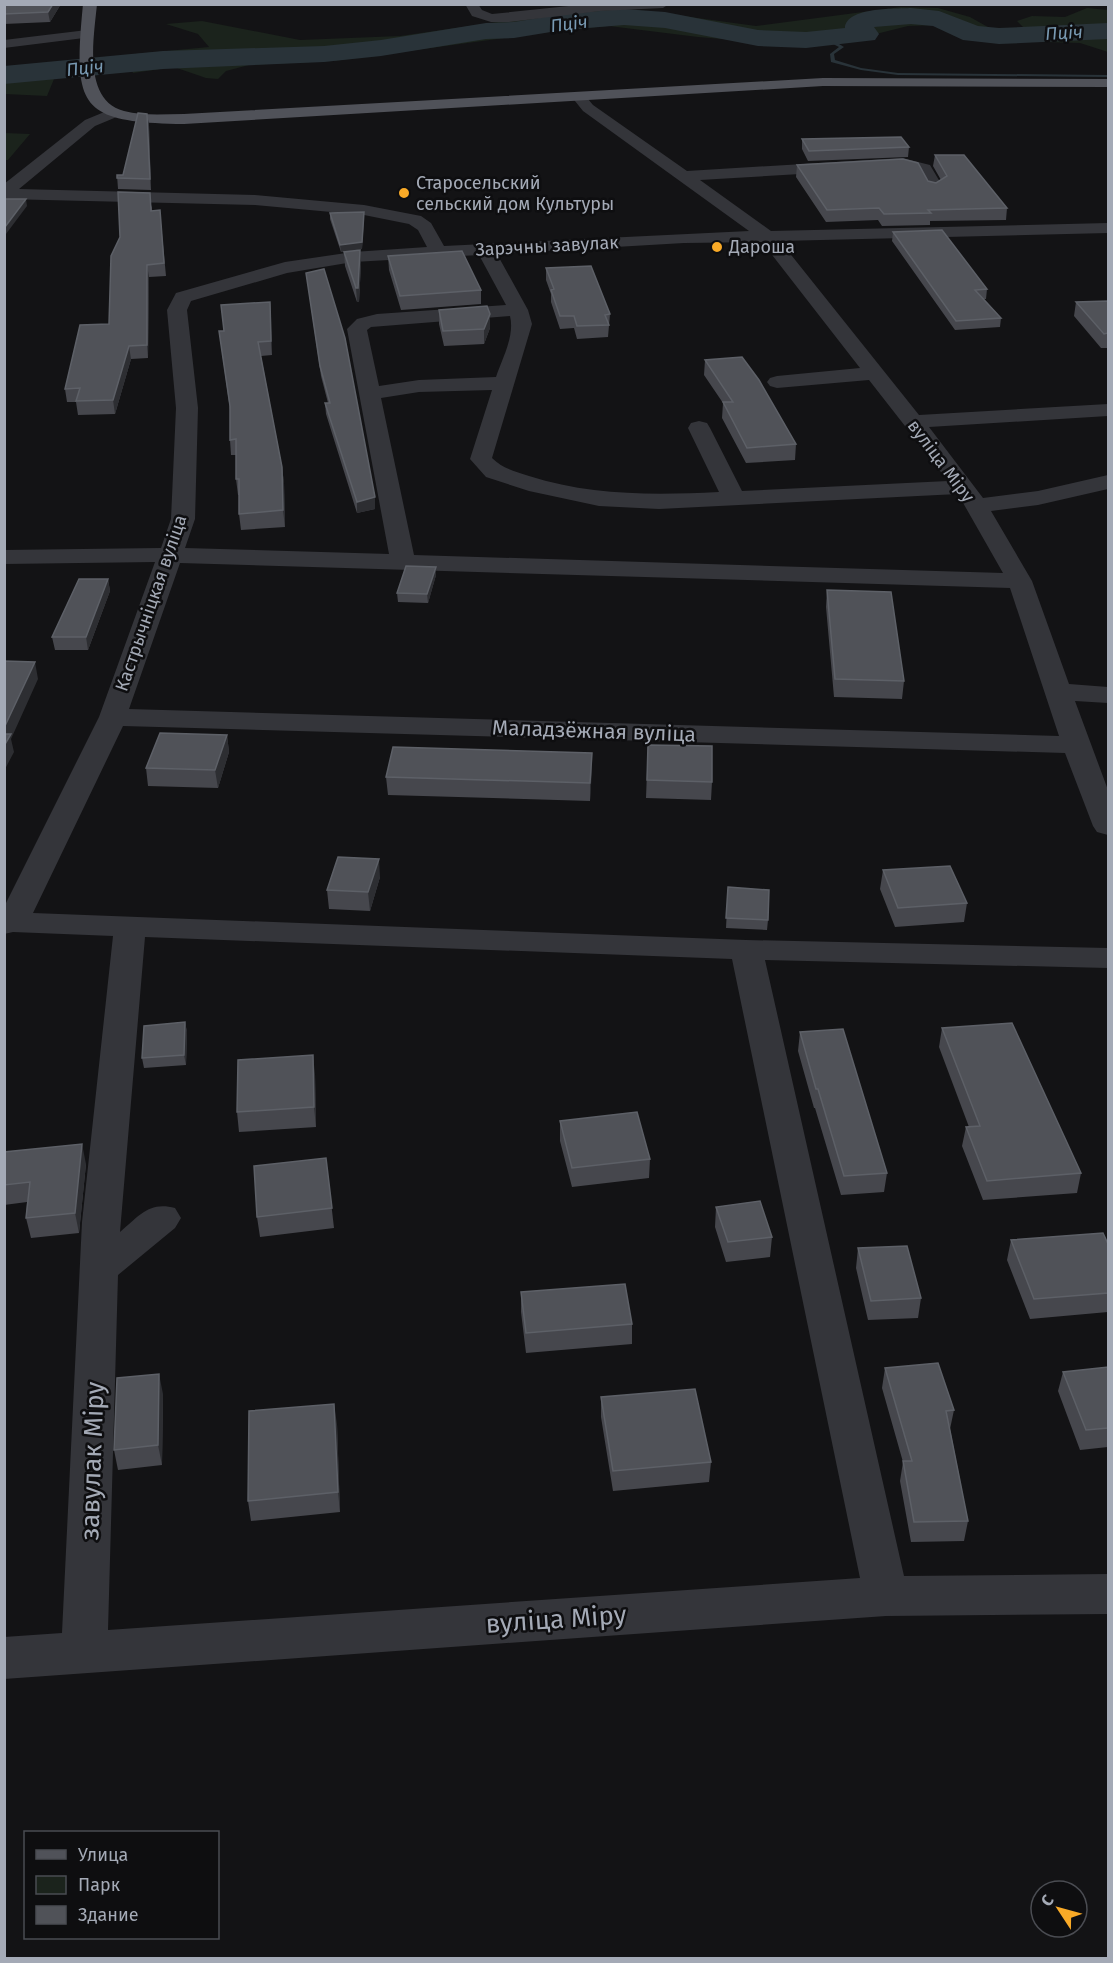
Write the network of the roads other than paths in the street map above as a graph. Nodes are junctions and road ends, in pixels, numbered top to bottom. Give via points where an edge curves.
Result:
1 (90, 4) edge
2 (471, 4) edge
3 (663, 4) edge
4 (87, 34) junction
5 (4, 44) edge
6 (1108, 83) edge
7 (578, 96) junction
8 (114, 113) junction
9 (761, 157) dead end
10 (685, 176) junction
11 (773, 180) dead end
12 (935, 188) edge
13 (4, 194) edge
14 (1108, 228) edge
15 (767, 236) junction
16 (485, 249) junction
17 (438, 252) junction
18 (518, 310) junction
19 (873, 373) junction
20 (777, 382) dead end
21 (504, 383) junction
22 (370, 394) junction
23 (1108, 410) edge
24 (912, 422) junction
25 (699, 428) dead end
26 (1108, 482) edge
27 (970, 496) junction
28 (733, 497) junction
29 (170, 555) junction
30 (4, 557) edge
31 (404, 562) junction
32 (1020, 581) junction
33 (1060, 692) junction
34 (1108, 695) edge
35 (112, 717) junction
36 (1076, 745) junction
37 (1108, 826) edge
38 (9, 923) edge
39 (130, 925) junction
40 (746, 950) junction
41 (1108, 958) edge
42 (162, 1218) dead end
43 (99, 1270) junction
44 (1108, 1594) edge
45 (886, 1596) junction
46 (84, 1653) junction
47 (4, 1658) edge

1 - 4 main road
2 - 3 street via 484,16 509,18
4 - 5 street
4 - 8 main road via 88,77 97,102
6 - 7 main road via 823,82
7 - 8 main road via 184,118
7 - 10 street, вуліца Міру via 588,108
8 - 13 street via 90,123
9 - 10 street
10 - 11 street
10 - 12 street via 902,163 924,168
10 - 15 street, вуліца Міру
13 - 17 street via 255,200 364,210 415,220 425,227
14 - 15 street, Зарэчны завулак
15 - 16 street, Зарэчны завулак
15 - 19 street, вуліца Міру
16 - 17 street, Зарэчны завулак
16 - 18 street
17 - 29 street, Кастрычніцкая вуліца via 317,261 183,297 177,310 186,408 183,519
18 - 21 street via 522,324 519,340
18 - 22 street via 364,323 357,329
19 - 20 street
19 - 24 street, вуліца Міру
21 - 22 street via 418,386
21 - 28 street via 482,459 494,471 537,486 599,499 658,502
22 - 31 street
23 - 24 street
24 - 27 street, вуліца Міру
25 - 28 street
26 - 27 street via 1038,498
27 - 28 street
27 - 32 street, вуліца Міру
29 - 30 street
29 - 31 street
29 - 35 street, Кастрычніцкая вуліца
31 - 32 street
32 - 33 street, вуліца Міру
33 - 34 street
33 - 36 street, вуліца Міру
35 - 36 street, Маладзёжная вуліца
35 - 38 street, Кастрычніцкая вуліца
36 - 37 street, вуліца Міру
38 - 39 street
39 - 40 street
39 - 43 street, завулак Міру
40 - 41 street
40 - 45 street
42 - 43 street
43 - 46 street, завулак Міру
44 - 45 street, вуліца Міру
45 - 46 street, вуліца Міру
46 - 47 street, вуліца Міру

